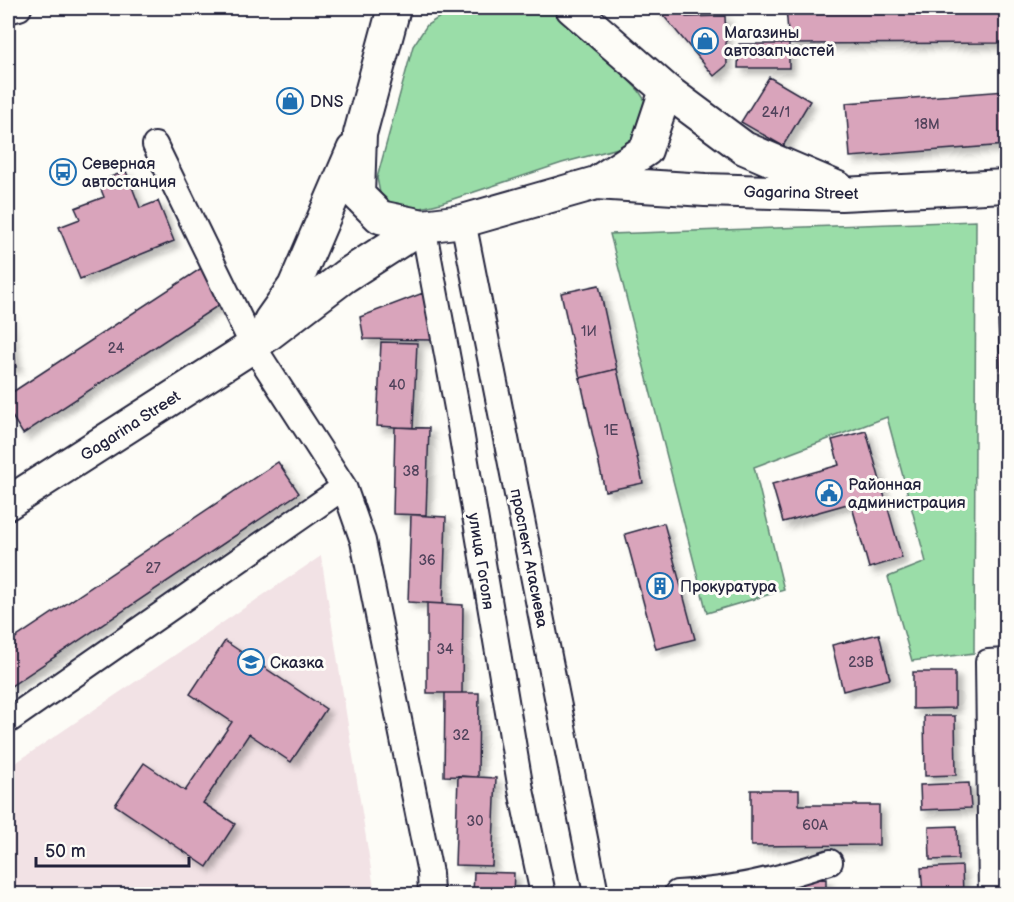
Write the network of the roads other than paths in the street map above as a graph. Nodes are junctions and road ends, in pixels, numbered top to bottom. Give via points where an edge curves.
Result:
1 (19, 8) edge
2 (393, 8) edge
3 (572, 8) edge
4 (8, 11) edge
5 (666, 90) junction
6 (360, 134) junction
7 (154, 145) dead end
8 (596, 183) junction
9 (1006, 185) edge
10 (463, 221) junction
11 (423, 226) junction
12 (253, 346) junction
13 (344, 487) junction
14 (8, 503) edge
15 (997, 661) edge
16 (8, 721) edge
17 (830, 862) dead end
18 (783, 886) edge
19 (677, 893) edge
20 (431, 894) edge
21 (543, 894) edge
22 (596, 894) edge
23 (991, 894) edge

1 - 4 street
2 - 6 main road
3 - 5 main road, Gagarina Street
5 - 8 main road via 646,150
5 - 9 main road, Gagarina Street via 744,148 843,190
6 - 11 main road via 358,195 380,217
6 - 12 main road, Gagarina Street via 294,287
7 - 12 street
8 - 9 main road, Gagarina Street via 842,194
8 - 10 main road
10 - 11 main road
10 - 22 street, проспект Агасиева
11 - 12 main road, Gagarina Street via 345,276
11 - 21 street, улица Гоголя via 521,790
12 - 13 street
12 - 14 main road, Gagarina Street
13 - 16 street
13 - 20 street via 363,541
15 - 23 street
17 - 18 street
18 - 19 street

